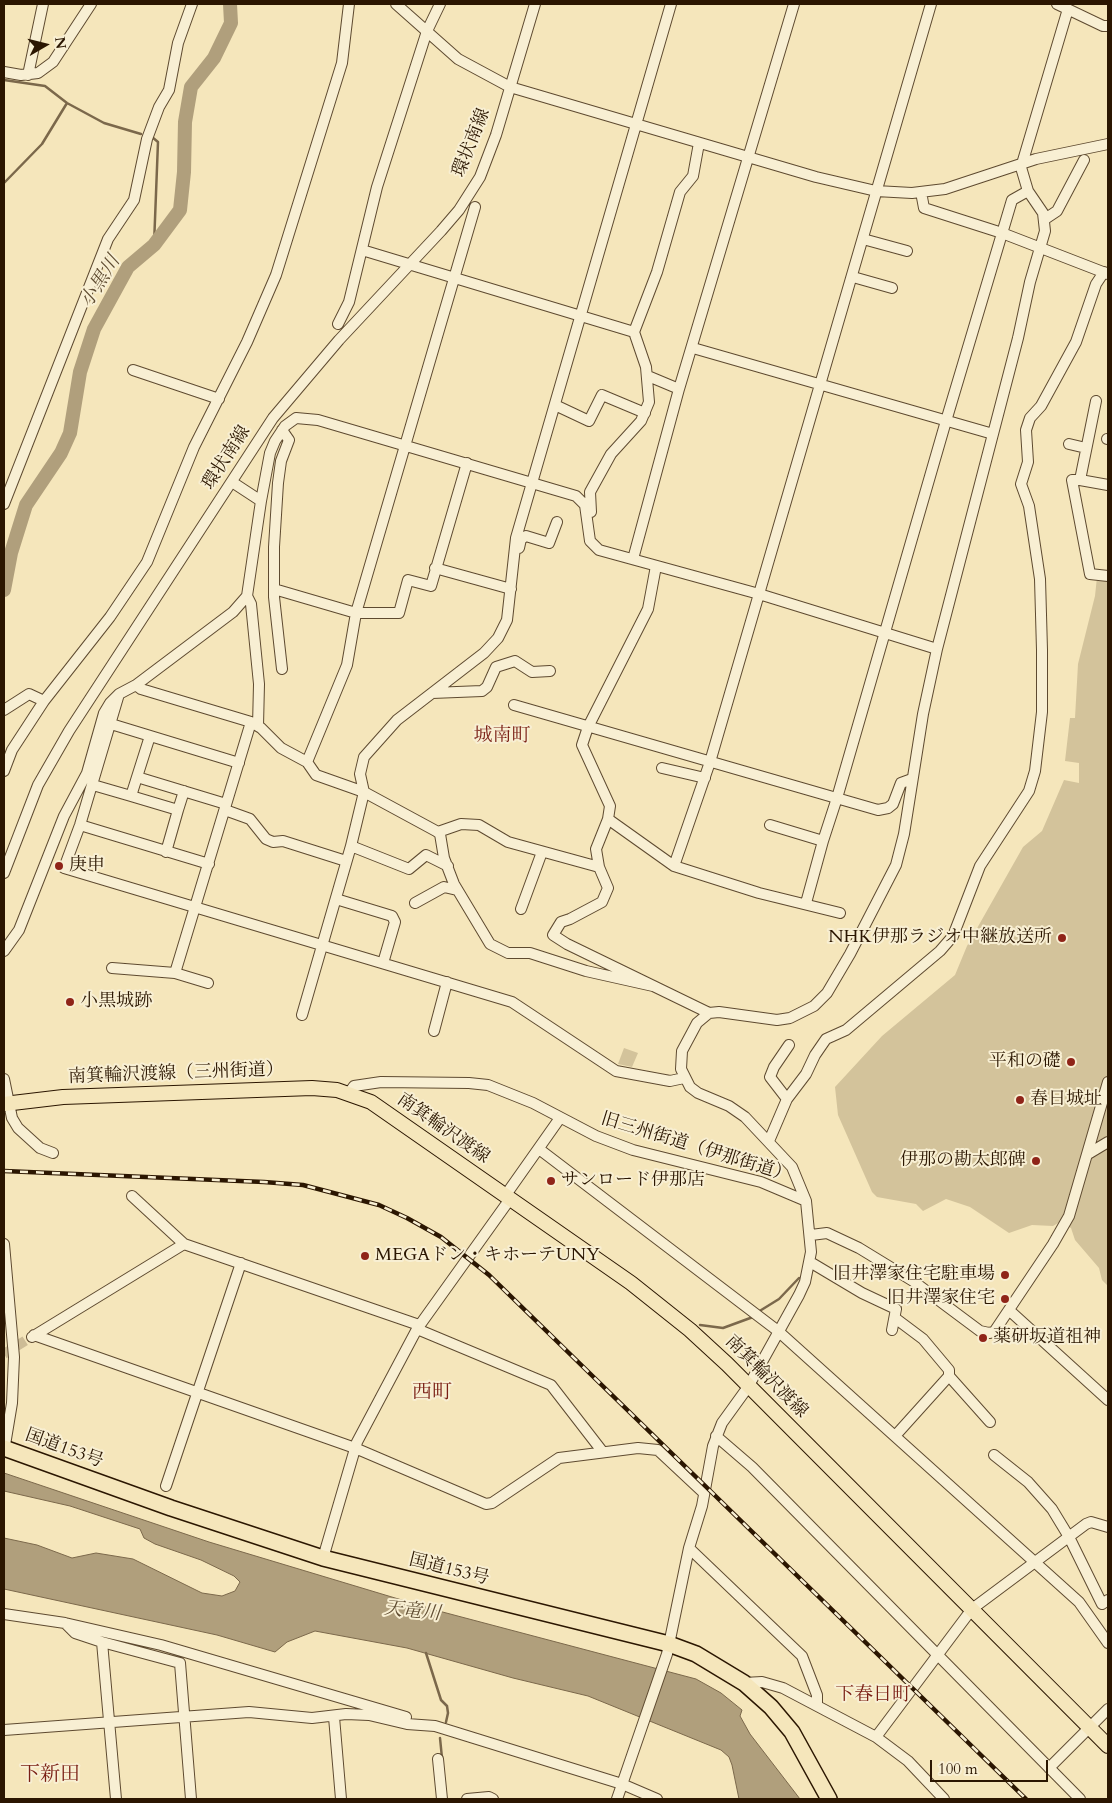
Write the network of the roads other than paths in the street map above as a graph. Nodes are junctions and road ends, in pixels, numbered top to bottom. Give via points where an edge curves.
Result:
1 (43, 4) edge
2 (91, 4) edge
3 (192, 4) edge
4 (349, 4) edge
5 (396, 4) edge
6 (440, 4) edge
7 (534, 4) edge
8 (671, 4) edge
9 (794, 4) edge
10 (931, 4) edge
11 (1057, 4) edge
12 (1068, 9) junction
13 (1108, 26) edge
14 (427, 31) junction
15 (4, 72) edge
16 (28, 75) junction
17 (510, 87) junction
18 (637, 124) junction
19 (699, 143) junction
20 (1108, 144) edge
21 (750, 157) junction
22 (1084, 160) dead end
23 (1021, 164) junction
24 (876, 191) junction
25 (1028, 191) junction
26 (921, 192) junction
27 (475, 207) dead end
28 (1045, 219) junction
29 (1002, 233) junction
30 (863, 239) junction
31 (1040, 246) junction
32 (362, 250) junction
33 (907, 251) dead end
34 (411, 264) junction
35 (1106, 273) edge
36 (454, 276) junction
37 (852, 277) junction
38 (892, 288) dead end
39 (580, 316) junction
40 (338, 324) dead end
41 (634, 332) junction
42 (693, 348) junction
43 (133, 370) dead end
44 (648, 376) junction
45 (820, 384) junction
46 (679, 389) junction
47 (219, 399) junction
48 (1096, 401) dead end
49 (555, 405) junction
50 (645, 413) junction
51 (946, 421) junction
52 (282, 430) junction
53 (993, 434) junction
54 (1069, 444) dead end
55 (405, 445) junction
56 (1086, 448) junction
57 (467, 464) junction
58 (1080, 480) junction
59 (232, 482) junction
60 (533, 483) junction
61 (1108, 485) edge
62 (260, 501) junction
63 (4, 504) edge
64 (557, 522) dead end
65 (587, 527) junction
66 (633, 559) junction
67 (656, 566) junction
68 (436, 568) junction
69 (512, 576) junction
70 (1108, 576) edge
71 (274, 589) junction
72 (511, 589) junction
73 (759, 594) junction
74 (247, 596) junction
75 (356, 613) junction
76 (885, 631) junction
77 (937, 649) junction
78 (282, 669) dead end
79 (550, 671) dead end
80 (136, 685) junction
81 (432, 693) junction
82 (119, 694) junction
83 (44, 701) junction
84 (514, 705) dead end
85 (4, 710) edge
86 (111, 724) junction
87 (254, 724) junction
88 (588, 727) junction
89 (150, 736) junction
90 (239, 762) junction
91 (307, 762) junction
92 (710, 762) junction
93 (662, 768) dead end
94 (4, 771) edge
95 (137, 777) junction
96 (705, 778) junction
97 (912, 779) junction
98 (93, 785) junction
99 (184, 791) junction
100 (364, 792) junction
101 (132, 796) junction
102 (837, 798) junction
103 (226, 807) junction
104 (178, 810) junction
105 (608, 819) junction
106 (80, 825) junction
107 (770, 825) dead end
108 (438, 832) junction
109 (823, 841) junction
110 (351, 846) junction
111 (166, 852) junction
112 (542, 852) junction
113 (346, 861) junction
114 (209, 864) junction
115 (448, 866) junction
116 (674, 866) junction
117 (599, 867) junction
118 (4, 873) edge
119 (457, 890) junction
120 (336, 899) junction
121 (416, 903) dead end
122 (806, 903) junction
123 (196, 908) junction
124 (521, 909) dead end
125 (840, 913) dead end
126 (322, 945) junction
127 (4, 951) edge
128 (383, 963) junction
129 (112, 968) dead end
130 (175, 973) junction
131 (447, 982) junction
132 (208, 983) dead end
133 (653, 986) junction
134 (709, 1013) junction
135 (302, 1015) dead end
136 (434, 1031) dead end
137 (789, 1045) dead end
138 (684, 1078) junction
139 (4, 1079) edge
140 (1108, 1082) edge
141 (349, 1093) junction
142 (787, 1099) junction
143 (6, 1104) edge
144 (560, 1118) junction
145 (769, 1140) junction
146 (1108, 1142) edge
147 (539, 1149) junction
148 (53, 1153) dead end
149 (1088, 1154) junction
150 (132, 1196) dead end
151 (508, 1198) junction
152 (806, 1201) junction
153 (811, 1235) junction
154 (4, 1244) edge
155 (184, 1244) junction
156 (810, 1262) junction
157 (241, 1263) junction
158 (1010, 1311) junction
159 (895, 1318) junction
160 (418, 1327) junction
161 (892, 1330) dead end
162 (778, 1331) junction
163 (949, 1376) junction
164 (748, 1387) junction
165 (198, 1392) junction
166 (1108, 1400) edge
167 (990, 1422) dead end
168 (716, 1436) junction
169 (895, 1436) junction
170 (355, 1448) junction
171 (4, 1449) edge
172 (602, 1451) junction
173 (994, 1455) dead end
174 (166, 1486) dead end
175 (704, 1493) junction
176 (1108, 1527) edge
177 (1069, 1537) junction
178 (689, 1548) junction
179 (323, 1558) junction
180 (1036, 1562) junction
181 (1106, 1605) edge
182 (972, 1609) junction
183 (4, 1614) edge
184 (65, 1623) junction
185 (102, 1642) junction
186 (1108, 1643) edge
187 (668, 1649) junction
188 (938, 1655) junction
189 (744, 1683) junction
190 (817, 1704) junction
191 (1108, 1708) edge
192 (186, 1715) junction
193 (334, 1717) junction
194 (109, 1721) junction
195 (419, 1725) junction
196 (1090, 1728) junction
197 (4, 1730) edge
198 (876, 1736) junction
199 (1108, 1746) edge
200 (438, 1759) dead end
201 (1049, 1768) junction
202 (623, 1781) junction
203 (116, 1799) edge
204 (191, 1799) edge
205 (341, 1799) edge
206 (442, 1799) edge
207 (467, 1799) edge
208 (493, 1799) edge
209 (616, 1799) edge
210 (657, 1799) edge
211 (829, 1799) edge
212 (944, 1799) edge
213 (1080, 1799) edge

1 - 16 street
2 - 16 street via 53,62 38,73
3 - 63 street via 178,43 169,90 147,139 134,200 108,239
4 - 47 street via 342,63 276,275
5 - 14 street
6 - 14 street
7 - 17 street, 環状南線
8 - 18 street
9 - 21 street
10 - 24 street
11 - 12 street
12 - 13 street
12 - 23 street
14 - 17 street via 458,59
14 - 32 street via 377,187
15 - 16 street
17 - 18 street
17 - 34 street, 環状南線 via 480,177 459,210
18 - 19 street
18 - 39 street
19 - 21 street
19 - 41 street via 693,176 680,192
20 - 23 street
21 - 24 street
21 - 42 street
22 - 28 street via 1057,211
23 - 25 street
23 - 26 street via 945,189
24 - 26 street
24 - 30 street
25 - 28 street
25 - 29 street via 1012,200
26 - 29 street via 924,208
27 - 36 street
28 - 31 street
29 - 31 street
29 - 51 street
30 - 33 street
30 - 37 street
31 - 35 street
31 - 53 street
32 - 34 street
32 - 40 street via 349,302
34 - 36 street
34 - 59 street, 環状南線 via 299,385 273,418
35 - 142 street via 1096,284 1076,342 1026,430 1028,462 1020,484 1028,506 1040,579 1042,650 1042,712 1035,771 1029,791 980,866 968,902 947,944 846,1030 826,1039
36 - 39 street
36 - 55 street
37 - 38 street
37 - 45 street
39 - 41 street
39 - 49 street
41 - 44 street
42 - 45 street
42 - 46 street
43 - 47 street
44 - 46 street
44 - 50 street via 649,402
45 - 51 street
45 - 73 street
46 - 66 street
47 - 83 street via 194,447 146,562 110,617
48 - 56 street
49 - 50 street via 589,421 602,395
49 - 60 street
50 - 65 street via 611,454 590,492 592,520
51 - 53 street
51 - 76 street
52 - 55 street via 296,418 307,418
52 - 62 street via 270,453
52 - 71 street via 289,440 282,456 278,483
53 - 77 street
54 - 56 street
55 - 57 street
55 - 75 street
56 - 58 street
57 - 60 street
57 - 68 street
58 - 61 street
58 - 70 street via 1072,480 1090,574
59 - 62 street
59 - 118 street, 環状南線 via 69,731 38,785
60 - 65 street via 580,499
60 - 69 street via 516,538
62 - 74 street
64 - 69 street via 549,543 526,536 521,539 516,575
65 - 66 street via 590,541 599,550
66 - 67 street
67 - 73 street
67 - 88 street via 648,609
68 - 72 street
68 - 75 street via 431,586 408,580 399,613
69 - 72 street
71 - 75 street
71 - 78 street
72 - 81 street via 507,620 498,638 484,653
73 - 76 street
73 - 92 street
74 - 80 street via 233,612
74 - 87 street via 259,684
75 - 91 street via 348,665
76 - 77 street
76 - 102 street
77 - 97 street
79 - 81 street via 532,672 515,661 496,667 482,691
80 - 82 street
80 - 87 street
81 - 100 street via 397,720 364,757 360,774
82 - 86 street
82 - 127 street via 104,713 87,773 64,816 19,930
83 - 85 street via 29,694
83 - 94 street via 12,750
84 - 88 street
86 - 89 street
86 - 98 street
87 - 90 street
87 - 91 street via 281,748
88 - 92 street
88 - 105 street via 582,745 610,806
89 - 90 street
89 - 95 street
90 - 103 street
91 - 100 street via 316,775
92 - 96 street
92 - 102 street
93 - 96 street
95 - 99 street
95 - 101 street
96 - 116 street
97 - 102 street via 901,783 893,804 888,808 878,810
97 - 134 street via 896,865 827,993 806,1012 790,1018 763,1020
98 - 101 street
98 - 106 street
99 - 103 street
99 - 104 street
100 - 108 street
100 - 110 street
101 - 104 street
102 - 109 street
103 - 113 street via 250,819 266,839 283,841
103 - 114 street
104 - 111 street
105 - 116 street
105 - 117 street via 596,849
106 - 111 street
106 - 123 street via 64,868
107 - 109 street
108 - 112 street via 461,824 479,825 508,842
108 - 115 street
109 - 122 street
110 - 113 street
110 - 115 street via 409,869 426,855
111 - 114 street
112 - 117 street
112 - 124 street
113 - 120 street
114 - 123 street
115 - 119 street
116 - 122 street via 759,893
117 - 133 street via 608,888 602,902 560,922 553,935
119 - 121 street via 444,887
119 - 133 street via 490,944 508,953 530,953 586,971
120 - 126 street
120 - 128 street via 392,916 395,922
122 - 125 street
123 - 126 street
123 - 130 street
126 - 128 street
126 - 135 street
128 - 131 street
129 - 130 street
130 - 132 street
131 - 136 street
131 - 138 street via 512,1002 616,1071 670,1081
133 - 134 street
134 - 138 street via 697,1023 682,1051 680,1061
137 - 142 street via 770,1077
138 - 145 street via 698,1093 737,1111
139 - 143 street
140 - 149 street
141 - 143 main road, 南箕輪沢渡線（三州街道） via 312,1088 63,1097
141 - 144 street, 旧三州街道（伊那街道） via 354,1086 381,1082 469,1083 506,1091
141 - 151 main road, 南箕輪沢渡線 via 371,1102
142 - 145 street
143 - 148 street via 18,1128 40,1148
144 - 147 street
144 - 152 street, 旧三州街道（伊那街道） via 633,1150 761,1182
145 - 152 street via 792,1167
146 - 149 street
147 - 151 street
147 - 162 street
149 - 158 street via 1069,1216
150 - 155 street
151 - 160 street
151 - 164 main road, 南箕輪沢渡線 via 671,1314 710,1347
152 - 153 street
153 - 156 street
153 - 158 street via 827,1234 865,1251 913,1281 984,1333 994,1332
154 - 171 street via 14,1357 12,1403
155 - 157 street
155 - 165 street via 31,1337
156 - 159 street via 896,1309
156 - 162 street via 805,1282
157 - 160 street
157 - 165 street
158 - 166 street
159 - 161 street
159 - 163 street via 923,1339 949,1370
160 - 170 street
160 - 172 street via 551,1385
162 - 164 street
162 - 169 street
163 - 167 street
163 - 169 street
164 - 168 street
164 - 182 main road, 南箕輪沢渡線
165 - 170 street
165 - 174 street
168 - 175 street
168 - 188 street via 752,1467
169 - 180 street
170 - 172 street via 486,1504 559,1458
170 - 179 street
171 - 179 highway, 国道153号
172 - 175 street via 658,1450
173 - 177 street via 1034,1489 1052,1509
175 - 178 street
176 - 177 street via 1091,1522
177 - 180 street
177 - 181 street
178 - 187 street
178 - 190 street via 802,1656 817,1695
179 - 187 highway, 国道153号
180 - 182 street
180 - 186 street via 1079,1602
182 - 188 street
182 - 196 main road, 南箕輪沢渡線
183 - 184 street
184 - 185 street via 76,1634
184 - 195 street via 161,1645 356,1701 409,1718
185 - 192 street via 180,1663
185 - 194 street
187 - 189 highway, 国道153号 via 696,1654
187 - 202 street
188 - 198 street
188 - 201 street
189 - 190 street via 762,1682 783,1688
189 - 211 highway, 国道153号 via 771,1707 800,1745
190 - 198 street
191 - 196 street
192 - 193 street via 248,1712
192 - 194 street
192 - 204 street
193 - 195 street via 369,1714
193 - 205 street
194 - 197 street
194 - 203 street
195 - 202 street via 435,1726
196 - 199 main road, 南箕輪沢渡線
196 - 201 street
198 - 212 street via 908,1761
200 - 206 street
201 - 213 street
202 - 209 street
202 - 210 street
207 - 208 street

